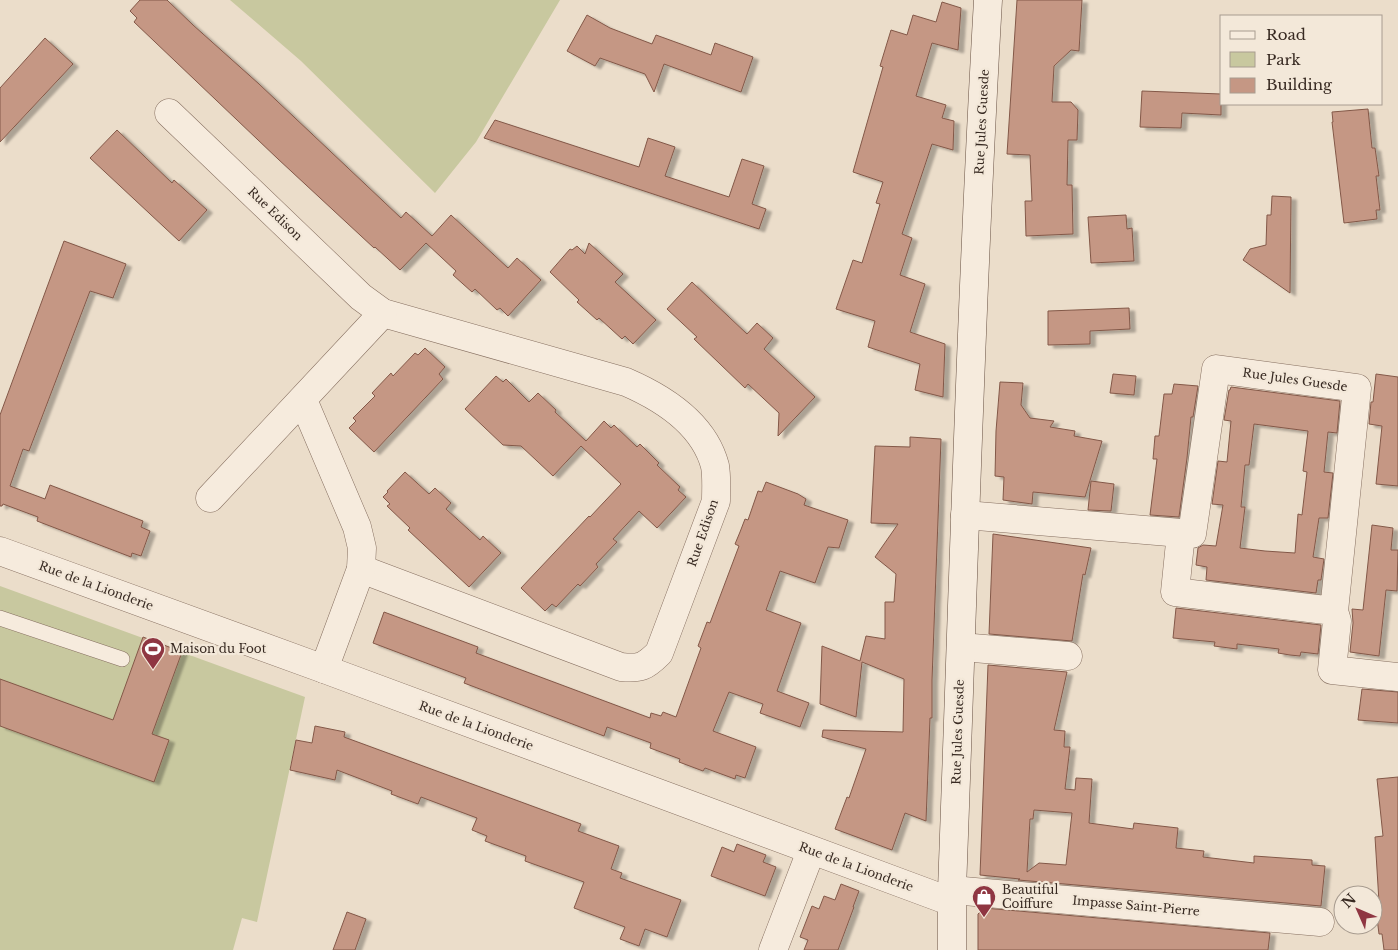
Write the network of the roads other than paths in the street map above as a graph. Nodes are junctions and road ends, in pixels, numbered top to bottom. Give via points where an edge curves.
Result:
1 (988, 0) edge
2 (169, 113) dead end
3 (383, 313) junction
4 (303, 400) junction
5 (210, 498) dead end
6 (965, 514) junction
7 (1181, 533) junction
8 (0, 551) edge
9 (361, 569) junction
10 (1334, 611) junction
11 (0, 618) edge
12 (961, 647) junction
13 (1068, 656) dead end
14 (122, 659) dead end
15 (324, 669) junction
16 (1398, 677) edge
17 (811, 851) junction
18 (952, 896) junction
19 (1320, 922) dead end
20 (773, 950) edge
21 (952, 950) edge

1 - 6 street, Rue Jules Guesde
2 - 3 street, Rue Edison via 362,297
3 - 4 street
3 - 9 street, Rue Edison via 626,382 647,391 682,415 706,445 714,465 716,501 659,654 648,664 635,668 621,666
4 - 5 street
4 - 9 street via 357,527 362,548
6 - 7 street
6 - 12 street, Rue Jules Guesde
7 - 10 street via 1175,592
7 - 10 street, Rue Jules Guesde via 1192,534 1216,369 1357,388
8 - 15 street, Rue de la Lionderie
9 - 15 street
10 - 16 street, Rue Jules Guesde via 1332,670
11 - 14 lane
12 - 13 street
12 - 18 street, Rue Jules Guesde
15 - 17 street, Rue de la Lionderie
17 - 18 street, Rue de la Lionderie
17 - 20 street
18 - 19 street, Impasse Saint-Pierre
18 - 21 street, Rue Jules Guesde

